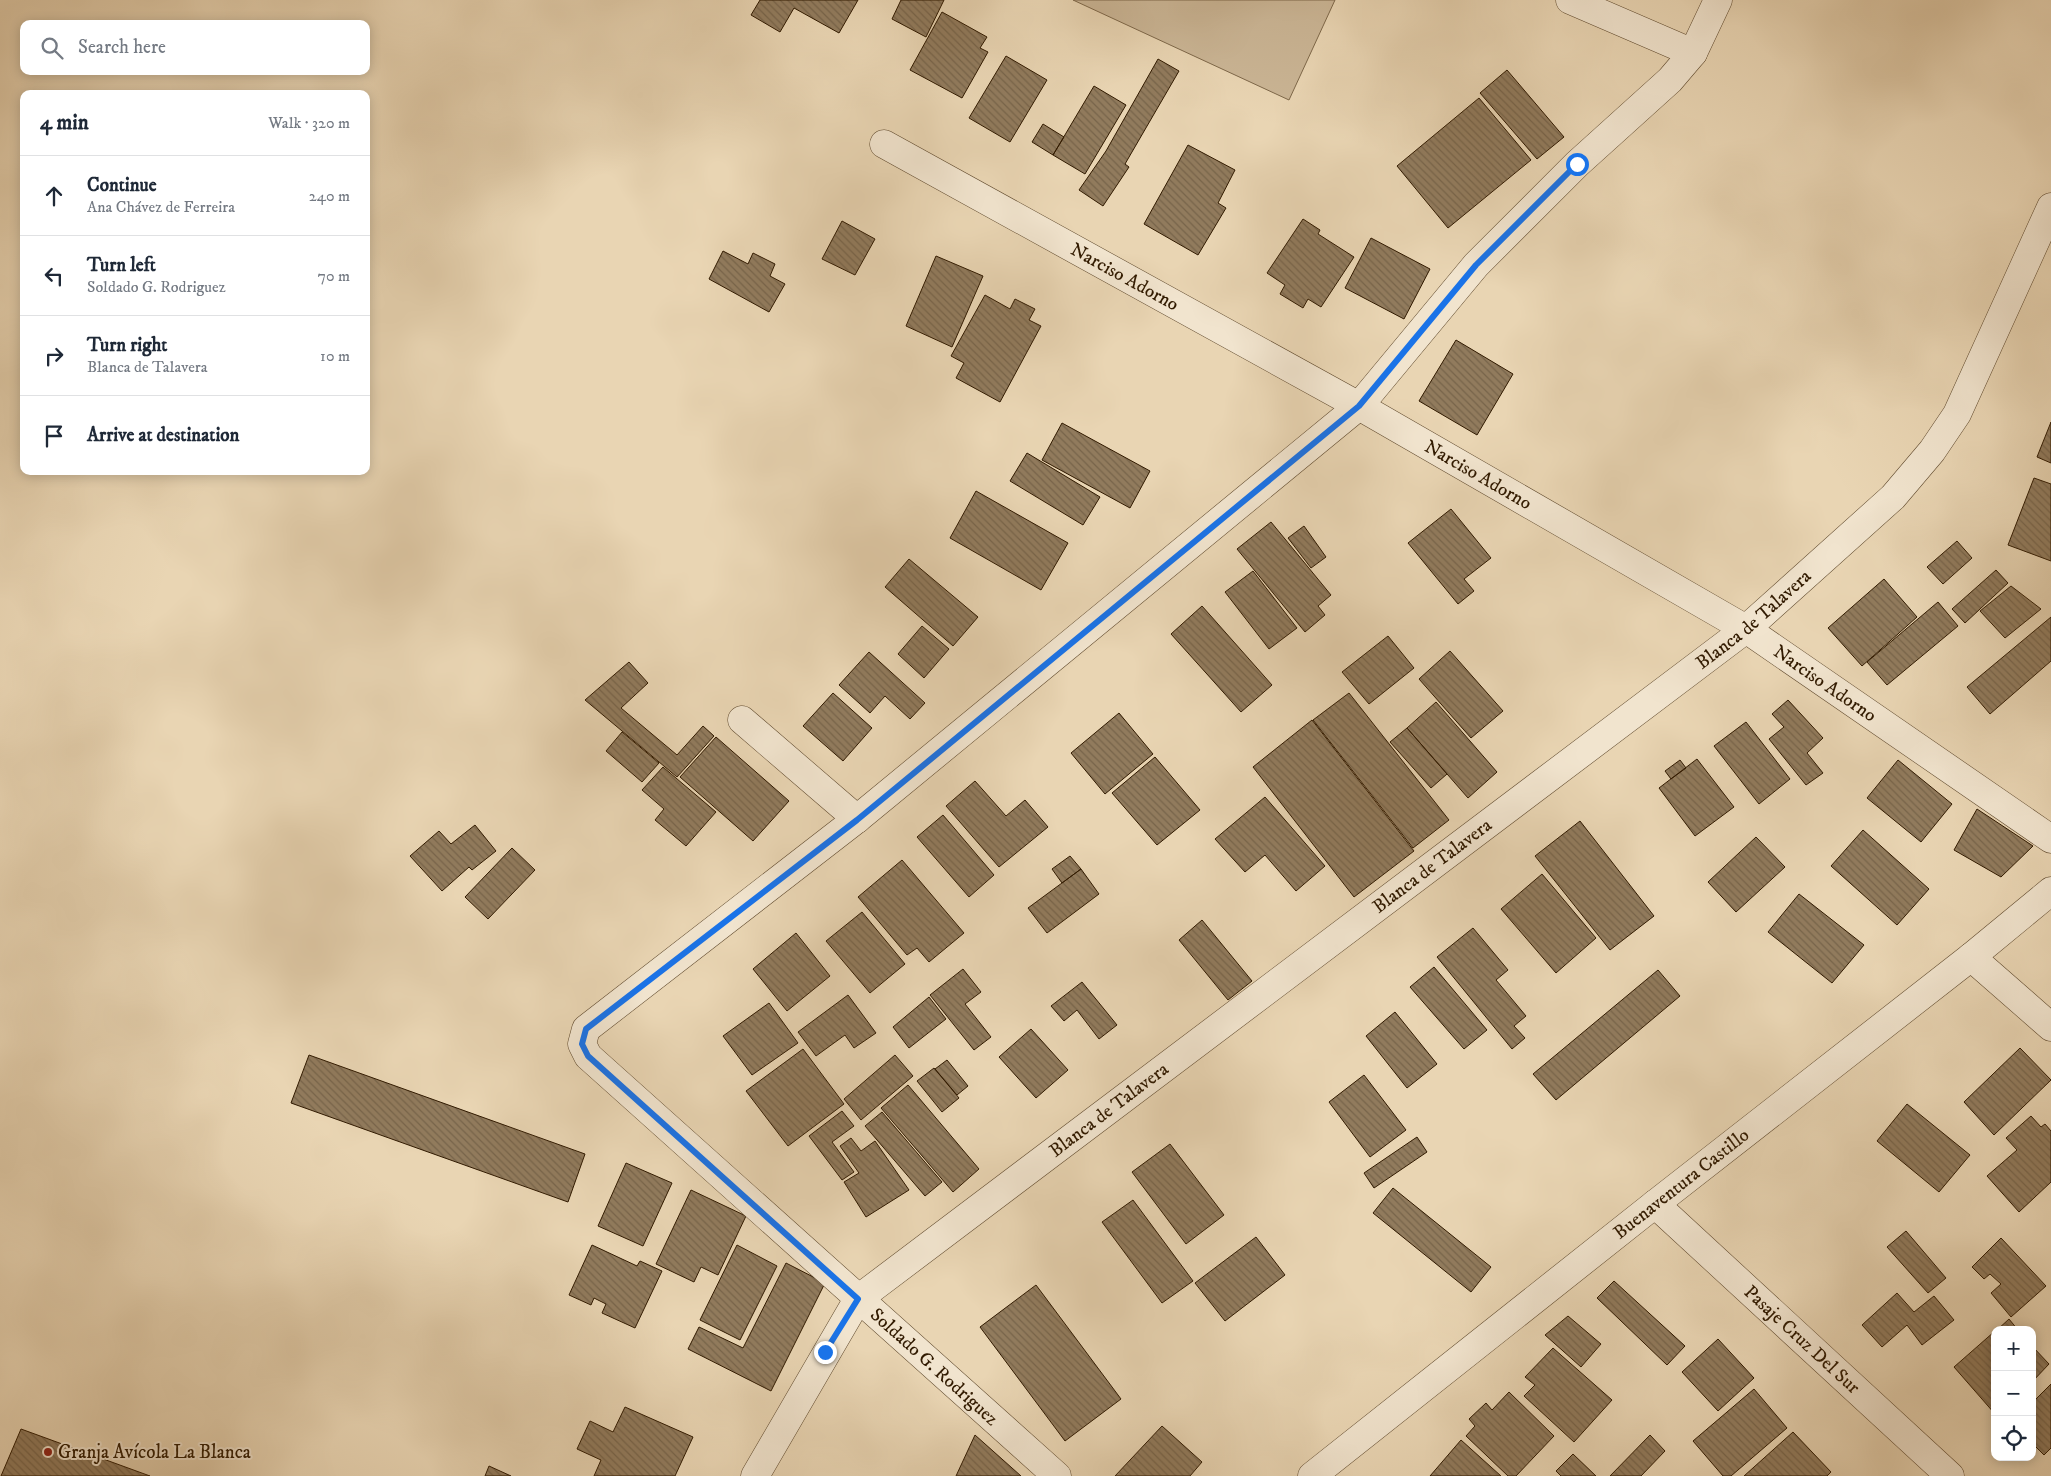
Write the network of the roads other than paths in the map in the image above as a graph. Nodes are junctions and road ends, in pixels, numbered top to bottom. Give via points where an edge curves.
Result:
1 (1570, 0) edge
2 (1718, 0) edge
3 (1693, 53) junction
4 (884, 144) dead end
5 (2051, 207) edge
6 (1359, 406) junction
7 (1746, 629) junction
8 (742, 720) dead end
9 (857, 820) junction
10 (2051, 839) edge
11 (2051, 891) edge
12 (1971, 957) junction
13 (2051, 1027) edge
14 (1654, 1204) junction
15 (858, 1299) junction
16 (1325, 1472) edge
17 (756, 1476) edge
18 (1057, 1476) edge
19 (1950, 1476) edge

1 - 3 street
2 - 3 street
3 - 6 street via 1670,80 1577,164 1476,265
4 - 6 street, Narciso Adorno
5 - 7 street, Blanca de Talavera via 1957,414 1932,451 1894,497
6 - 7 street, Narciso Adorno
6 - 9 street
7 - 10 street, Narciso Adorno
7 - 15 street, Blanca de Talavera
8 - 9 street
9 - 15 street, Soldado G. Rodriguez via 586,1029 582,1044 588,1056
11 - 12 street, Buenaventura Castillo
12 - 13 street
12 - 14 street, Buenaventura Castillo
14 - 16 street, Buenaventura Castillo
14 - 19 street, Pasaje Cruz Del Sur
15 - 17 street, Blanca de Talavera
15 - 18 street, Soldado G. Rodriguez

